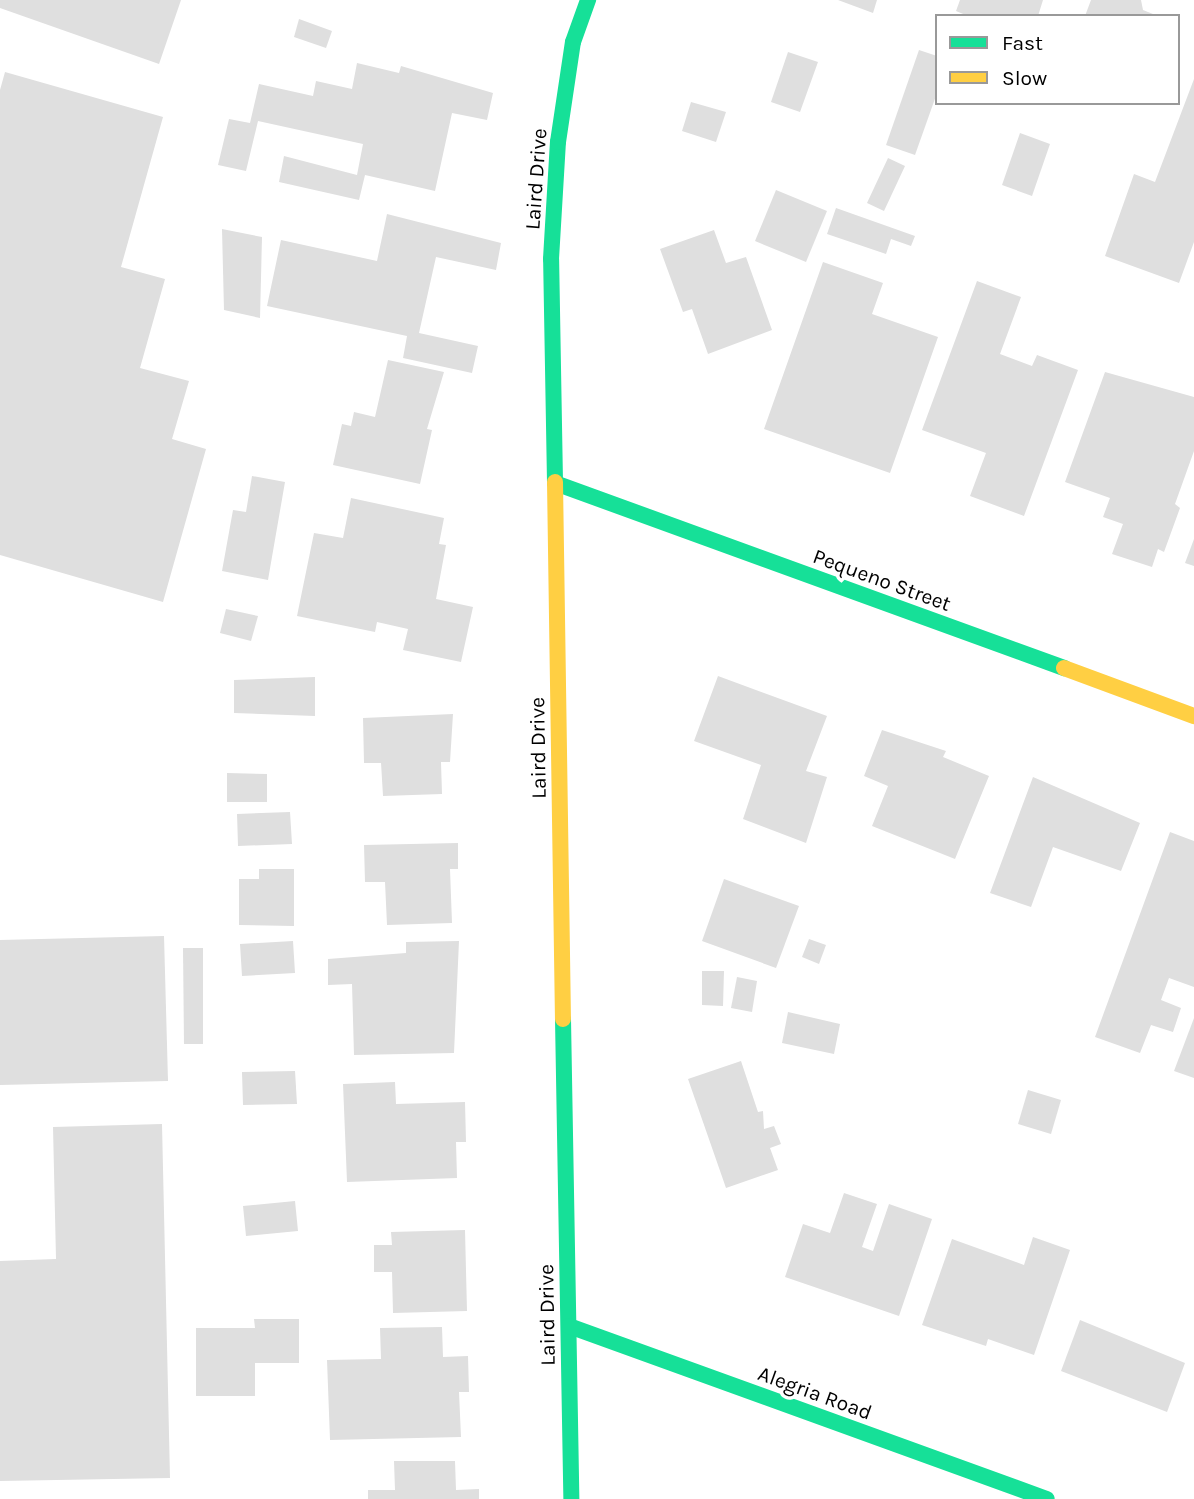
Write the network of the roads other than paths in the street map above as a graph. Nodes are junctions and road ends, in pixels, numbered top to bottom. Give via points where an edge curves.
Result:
1 (588, 0) edge
2 (555, 483) junction
3 (1194, 716) edge
4 (569, 1326) junction
5 (571, 1499) edge
6 (1047, 1499) edge

1 - 2 street, Laird Drive via 573,42 558,142 551,259
2 - 3 street, Pequeno Street
2 - 4 street, Laird Drive
4 - 5 street, Laird Drive
4 - 6 street, Alegria Road

